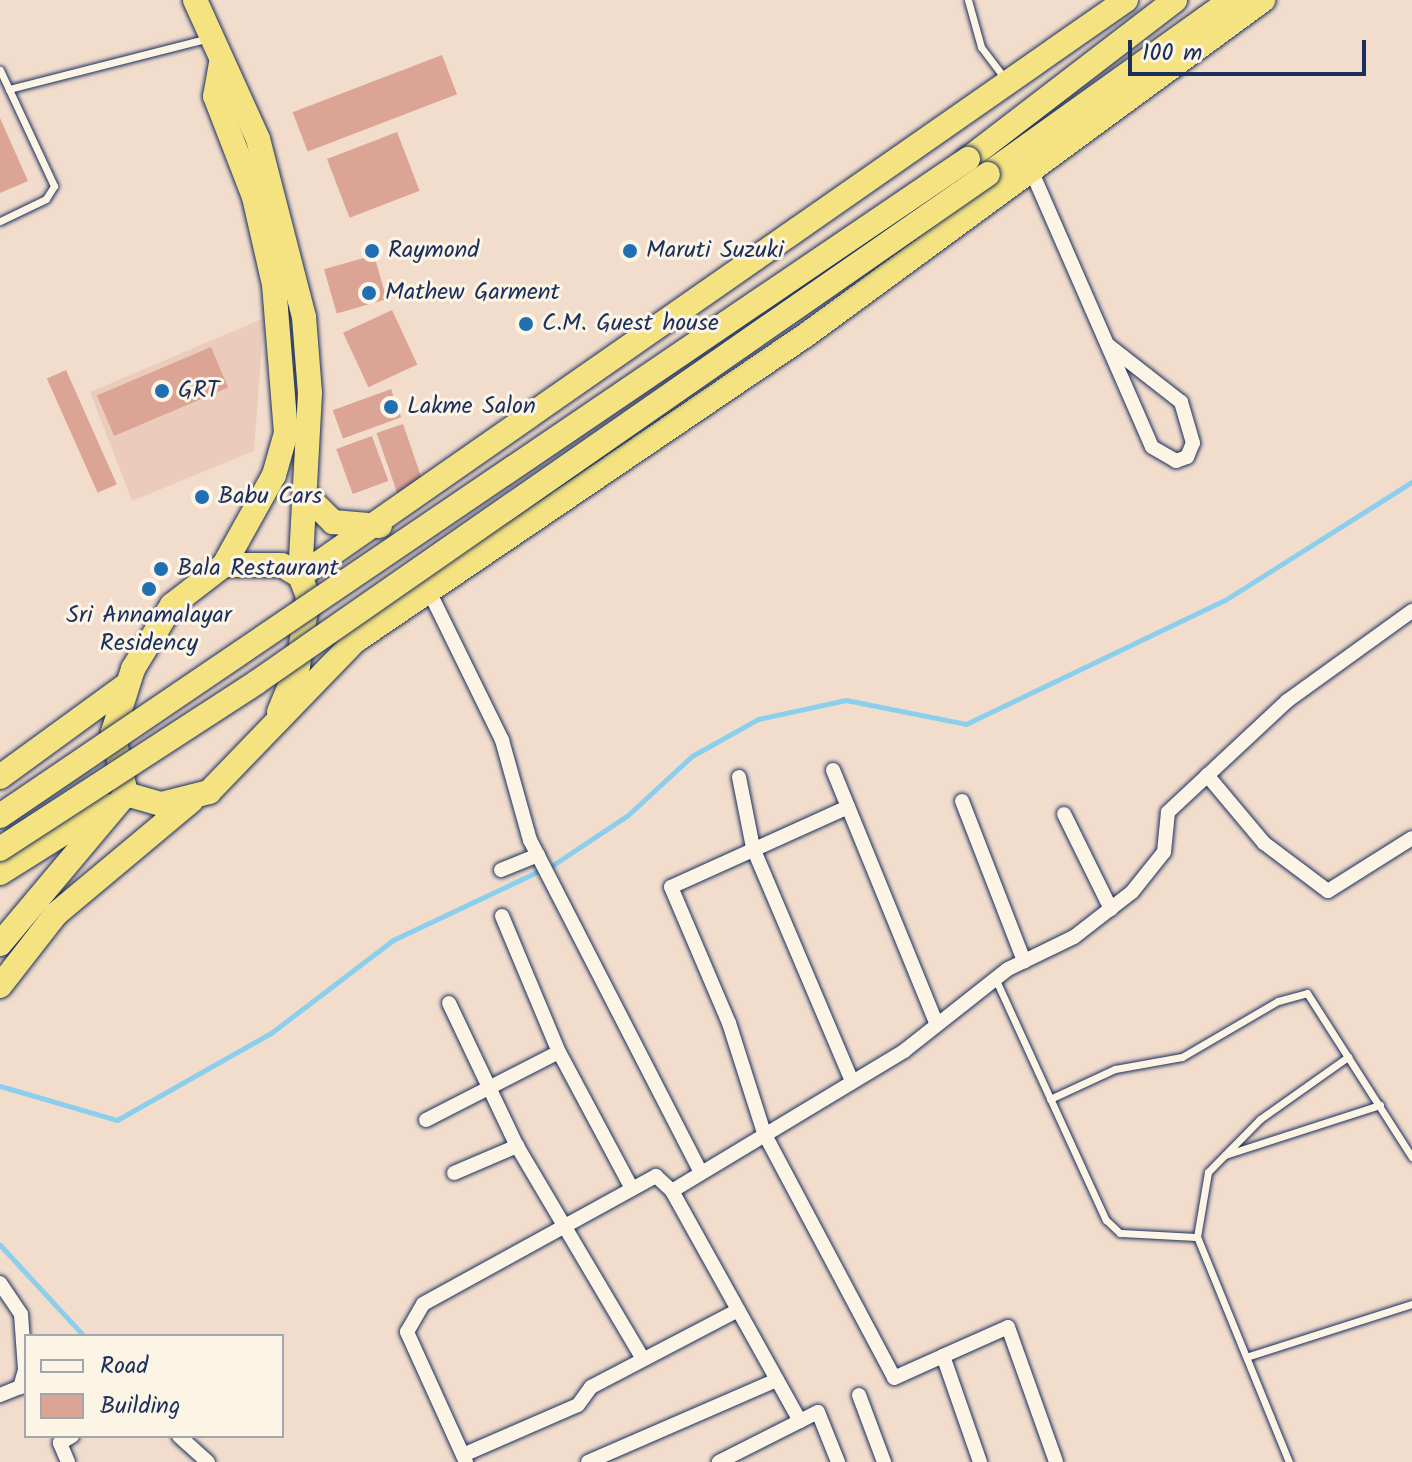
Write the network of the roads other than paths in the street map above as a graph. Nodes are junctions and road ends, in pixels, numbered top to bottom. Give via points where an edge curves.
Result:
1 (195, 0) edge
2 (968, 0) edge
3 (1126, 0) edge
4 (1175, 0) edge
5 (1231, 0) edge
6 (1263, 0) edge
7 (210, 37) junction
8 (221, 63) junction
9 (0, 70) edge
10 (1007, 82) junction
11 (9, 89) junction
12 (978, 166) junction
13 (1031, 170) junction
14 (0, 221) edge
15 (1108, 345) junction
16 (305, 494) junction
17 (380, 526) junction
18 (224, 565) junction
19 (300, 576) junction
20 (428, 589) junction
21 (1412, 611) edge
22 (126, 685) junction
23 (279, 712) junction
24 (833, 770) dead end
25 (1207, 775) junction
26 (0, 777) edge
27 (739, 777) dead end
28 (126, 794) junction
29 (191, 801) junction
30 (962, 801) dead end
31 (848, 807) junction
32 (1064, 814) dead end
33 (0, 816) edge
34 (1412, 838) edge
35 (753, 848) junction
36 (0, 849) edge
37 (538, 855) junction
38 (501, 870) dead end
39 (0, 873) edge
40 (1111, 909) junction
41 (502, 916) dead end
42 (0, 944) edge
43 (1024, 961) junction
44 (995, 978) junction
45 (0, 986) edge
46 (449, 1003) dead end
47 (935, 1020) junction
48 (559, 1052) junction
49 (1348, 1057) junction
50 (852, 1081) junction
51 (488, 1087) junction
52 (1050, 1099) junction
53 (1380, 1105) junction
54 (426, 1120) dead end
55 (764, 1133) junction
56 (517, 1146) junction
57 (1223, 1156) junction
58 (1412, 1157) edge
59 (454, 1173) dead end
60 (701, 1173) junction
61 (632, 1189) junction
62 (672, 1191) junction
63 (562, 1227) junction
64 (1197, 1237) junction
65 (0, 1283) edge
66 (1412, 1304) edge
67 (738, 1310) junction
68 (24, 1356) edge
69 (943, 1356) junction
70 (1249, 1356) junction
71 (643, 1359) junction
72 (24, 1373) edge
73 (777, 1380) junction
74 (0, 1395) edge
75 (859, 1395) dead end
76 (800, 1421) junction
77 (69, 1438) edge
78 (181, 1438) edge
79 (745, 1456) edge
80 (465, 1459) edge
81 (68, 1462) edge
82 (208, 1462) edge
83 (588, 1462) edge
84 (719, 1462) edge
85 (838, 1462) edge
86 (884, 1462) edge
87 (980, 1462) edge
88 (1056, 1462) edge
89 (1289, 1462) edge

1 - 7 highway
2 - 10 lane via 981,47
3 - 10 highway
4 - 12 highway
5 - 12 highway
6 - 13 highway
7 - 8 highway
7 - 11 lane
8 - 16 highway via 239,87 258,139 304,317 310,393
8 - 18 highway via 215,96 254,197 276,296 286,433 274,475
9 - 11 lane
10 - 17 highway via 638,334
11 - 14 lane via 54,186 46,199
12 - 33 highway, bridge
12 - 36 highway, bridge via 257,682
13 - 15 street
13 - 20 highway via 806,335
15 - 15 street via 1152,447 1176,461 1187,457 1193,443 1181,402
16 - 17 highway via 333,522
16 - 19 highway
17 - 19 highway
18 - 19 highway via 260,562
18 - 22 highway via 172,605
19 - 23 highway via 309,622
20 - 23 highway via 355,641
20 - 37 street via 502,740 515,801
21 - 25 street via 1287,701
22 - 26 highway
22 - 28 highway via 113,732
23 - 29 highway via 230,775
24 - 31 street
25 - 34 street via 1264,843 1328,891
25 - 40 street via 1168,812 1164,852
27 - 35 street
28 - 29 highway via 145,803
28 - 39 highway
28 - 42 highway
29 - 45 highway via 56,914
30 - 43 street
31 - 35 street
31 - 47 street
32 - 40 street
35 - 50 street
35 - 55 street via 671,887 729,1023
37 - 38 street
37 - 60 street
40 - 43 street
41 - 48 street
43 - 44 street
44 - 47 street
44 - 52 lane
46 - 51 street
47 - 50 street via 904,1051
48 - 51 street
48 - 61 street
49 - 52 lane via 1307,993 1278,1001 1182,1057 1115,1069
49 - 53 lane
49 - 57 lane via 1260,1119
50 - 55 street
51 - 54 street
51 - 56 street
52 - 64 lane via 1106,1220 1120,1233
53 - 57 lane
53 - 58 lane
55 - 60 street
55 - 69 street via 894,1378
56 - 59 street
56 - 63 street
57 - 64 lane via 1208,1172
60 - 62 street
61 - 62 street via 656,1176
61 - 63 street
62 - 67 street
63 - 71 street
63 - 80 street via 423,1304 407,1332
64 - 70 lane
65 - 68 street via 21,1314
66 - 70 lane
67 - 71 street
67 - 73 street
69 - 87 street
69 - 88 street via 1008,1327
70 - 89 lane
71 - 80 street via 591,1387 578,1405
72 - 74 street via 20,1387
73 - 76 street
73 - 83 street
75 - 86 street
76 - 79 street
76 - 85 street via 818,1412
77 - 81 street via 60,1443
78 - 82 street
79 - 84 street

